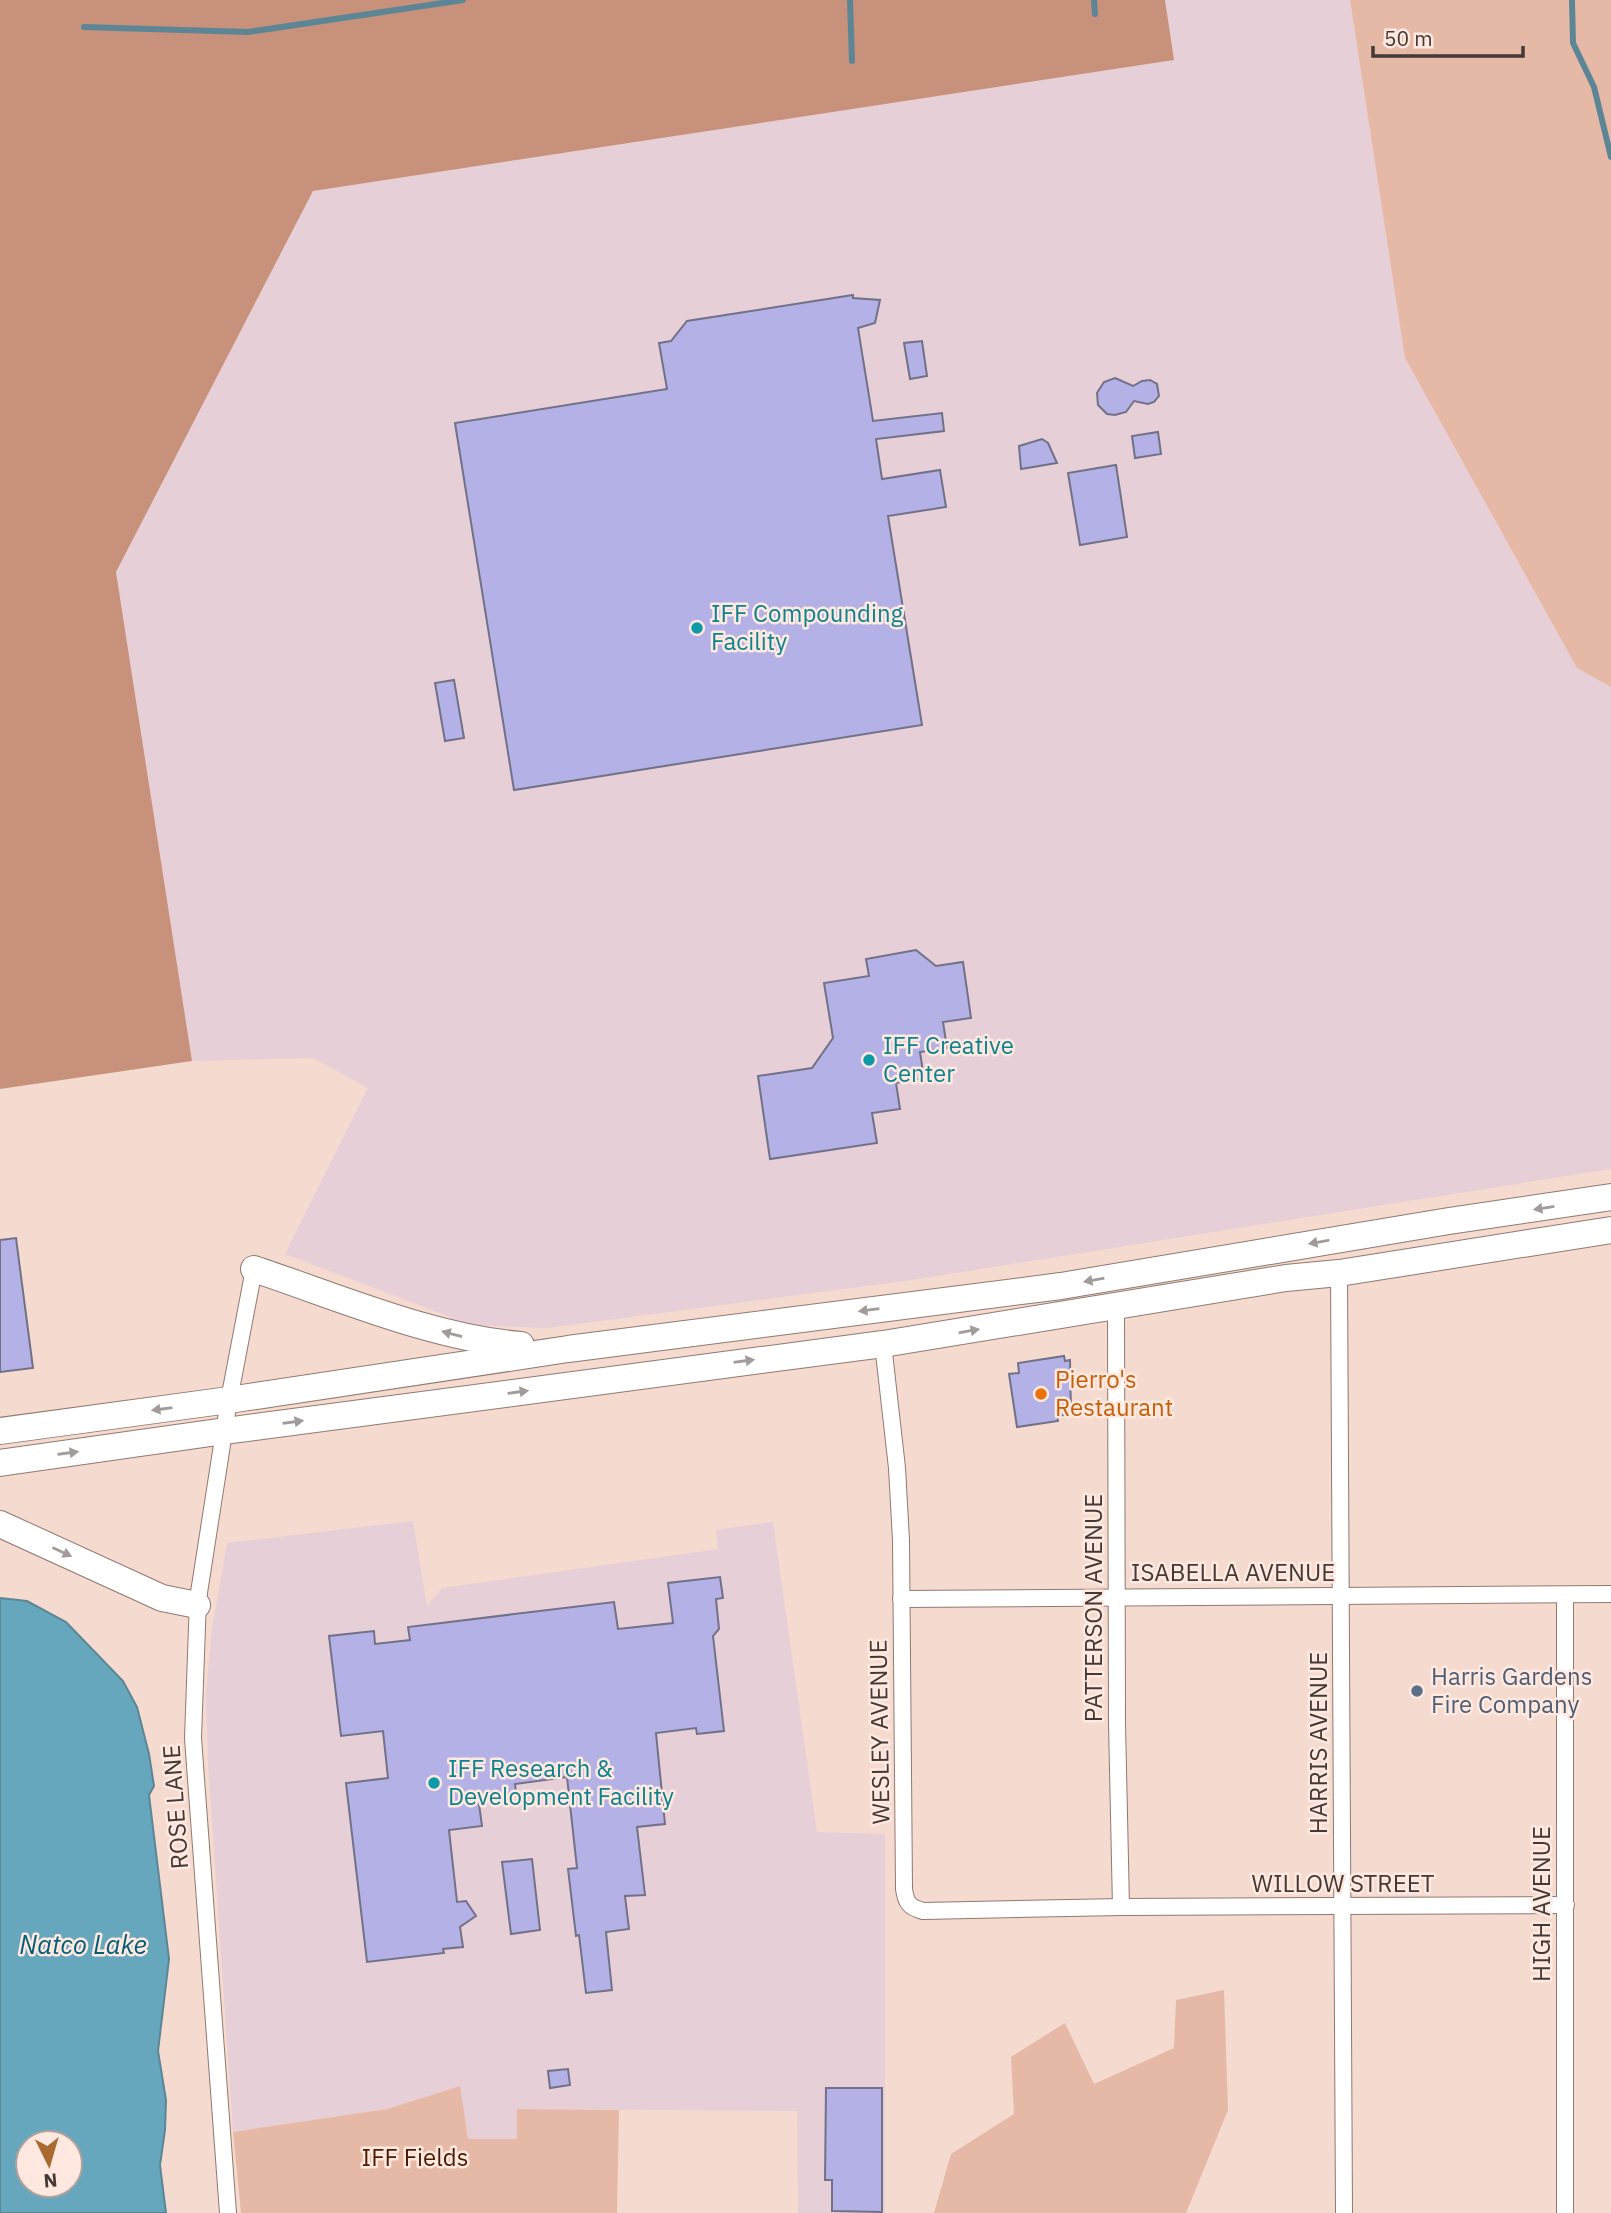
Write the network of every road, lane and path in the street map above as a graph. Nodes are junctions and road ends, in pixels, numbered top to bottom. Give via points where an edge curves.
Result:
1 (1611, 1197) edge
2 (1611, 1230) edge
3 (254, 1269) joint
4 (1339, 1273) junction
5 (1116, 1308) junction
6 (883, 1344) junction
7 (568, 1349) junction
8 (229, 1399) junction
9 (0, 1431) edge
10 (225, 1431) junction
11 (0, 1463) edge
12 (0, 1524) edge
13 (1611, 1594) edge
14 (1341, 1595) junction
15 (1565, 1595) junction
16 (1116, 1596) junction
17 (901, 1599) junction
18 (197, 1605) junction
19 (1566, 1905) junction
20 (1121, 1907) junction
21 (1342, 1907) junction
22 (228, 2213) edge
23 (1344, 2213) edge
24 (1565, 2213) edge

1 -> 7 highway via 1061,1286
2 - 4 highway
7 -> 3 highway via 484,1342 422,1326
3 - 8 street, ROSE LANE
4 - 5 highway
4 - 14 street, HARRIS AVENUE
6 -> 5 highway
5 - 16 street, PATTERSON AVENUE
10 -> 6 highway
6 - 17 street, WESLEY AVENUE via 897,1468
7 - 8 highway
8 -> 9 highway
8 - 10 street, ROSE LANE
11 -> 10 highway
10 - 18 street, ROSE LANE
12 -> 18 highway via 162,1598
13 - 15 street, ISABELLA AVENUE
14 - 15 street, ISABELLA AVENUE
14 - 16 street, ISABELLA AVENUE
14 - 21 street, HARRIS AVENUE
15 - 19 street, HIGH AVENUE
16 - 17 street, ISABELLA AVENUE
16 - 20 street, PATTERSON AVENUE
17 - 20 street, WESLEY AVENUE via 904,1889 908,1904 923,1911
18 - 22 street, ROSE LANE via 194,1738
19 - 21 street, WILLOW STREET
19 - 24 street, HIGH AVENUE
20 - 21 street, WILLOW STREET
21 - 23 street, HARRIS AVENUE

